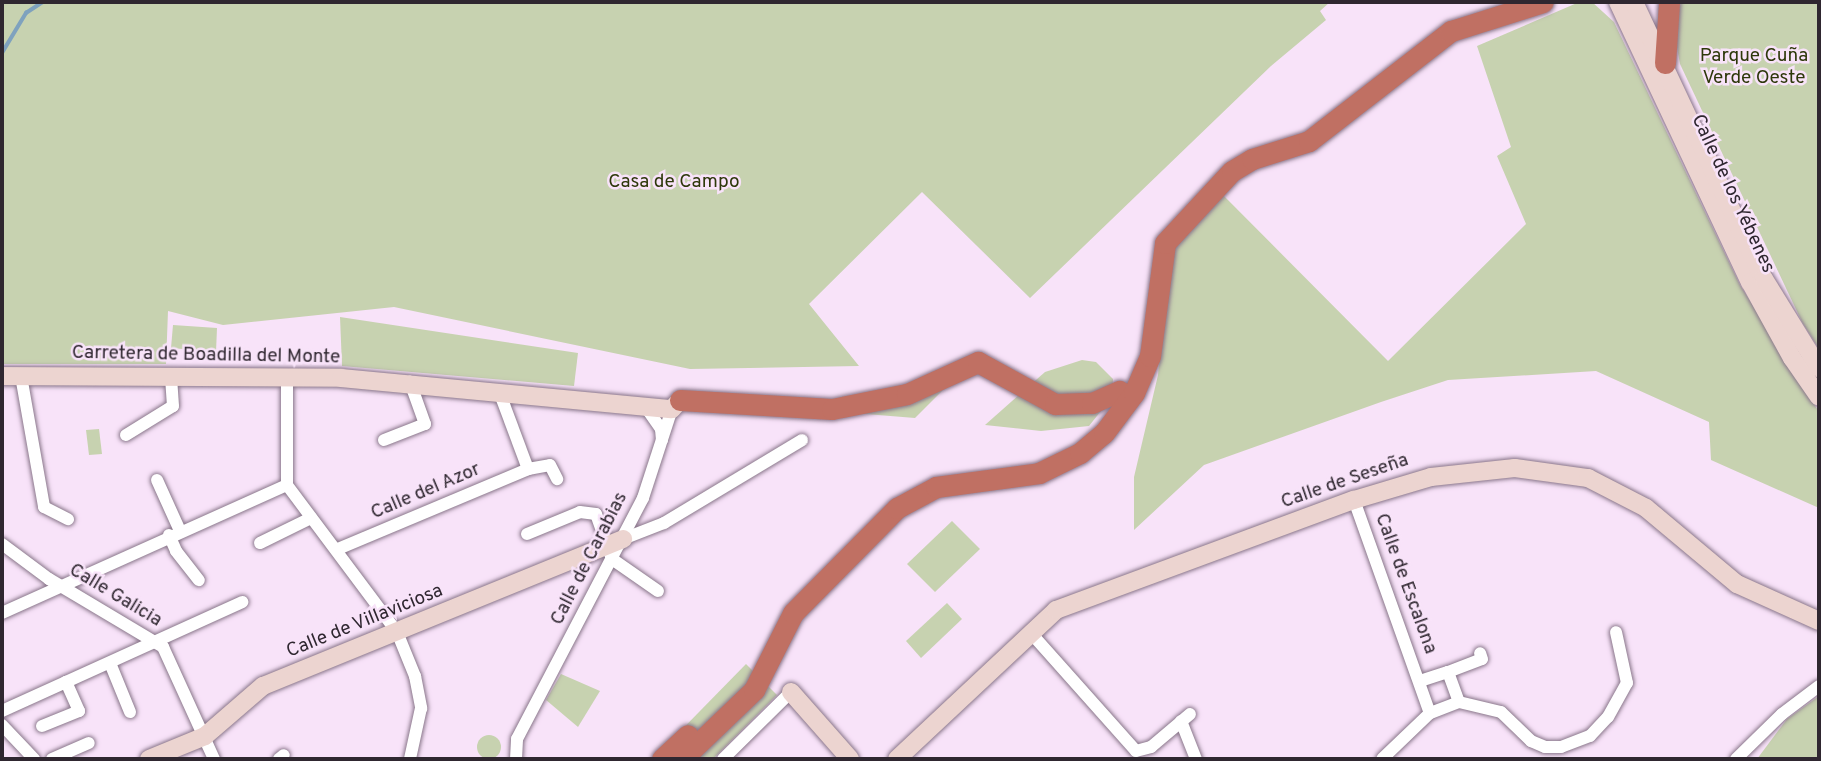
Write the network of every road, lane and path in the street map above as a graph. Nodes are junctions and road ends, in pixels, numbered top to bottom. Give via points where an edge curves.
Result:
1 (1543, 2) edge
2 (1618, 2) edge
3 (1634, 2) edge
4 (1669, 2) edge
5 (1495, 5) edge
6 (1665, 63) junction
7 (1819, 368) edge
8 (2, 376) edge
9 (21, 376) junction
10 (171, 376) junction
11 (287, 377) junction
12 (410, 382) junction
13 (499, 391) junction
14 (1119, 391) junction
15 (1819, 397) edge
16 (676, 404) junction
17 (639, 405) junction
18 (127, 435) dead end
19 (384, 440) dead end
20 (802, 440) dead end
21 (662, 444) junction
22 (528, 469) junction
23 (557, 479) dead end
24 (156, 480) dead end
25 (287, 485) junction
26 (1354, 499) junction
27 (311, 518) junction
28 (68, 519) dead end
29 (174, 533) junction
30 (527, 534) dead end
31 (260, 543) dead end
32 (2, 544) edge
33 (615, 547) junction
34 (338, 550) junction
35 (199, 580) dead end
36 (65, 586) junction
37 (658, 591) dead end
38 (243, 602) dead end
39 (2, 613) edge
40 (1819, 621) edge
41 (397, 632) junction
42 (1030, 632) junction
43 (1616, 632) dead end
44 (155, 642) junction
45 (1480, 653) dead end
46 (110, 663) junction
47 (1448, 672) junction
48 (1420, 681) junction
49 (66, 682) junction
50 (1819, 686) edge
51 (791, 692) joint
52 (1459, 702) junction
53 (2, 711) edge
54 (130, 712) dead end
55 (1430, 713) junction
56 (2, 725) edge
57 (43, 726) dead end
58 (205, 736) junction
59 (89, 743) dead end
60 (34, 759) edge
61 (52, 759) edge
62 (149, 759) edge
63 (214, 759) edge
64 (410, 759) edge
65 (516, 759) edge
66 (662, 759) edge
67 (682, 759) edge
68 (723, 759) edge
69 (850, 759) edge
70 (897, 759) edge
71 (1196, 759) edge
72 (1382, 759) edge
73 (1736, 759) edge

1 - 5 highway
2 - 15 street, Calle de los Yébenes via 1750,282
3 - 6 street, Calle de los Yébenes
4 - 6 highway
5 - 14 highway via 1446,22 1294,135 1241,153 1166,223 1150,251 1137,354
5 - 67 highway via 1451,31 1309,141 1252,159 1232,171 1165,243 1150,356 1134,393 1104,433 1080,453 1039,473 936,487 897,508 793,613 754,691
6 - 7 street, Calle de los Yébenes via 1765,279
8 - 9 street, Carretera de Boadilla del Monte
9 - 10 street, Carretera de Boadilla del Monte
9 - 28 street via 44,507
10 - 11 street, Carretera de Boadilla del Monte
10 - 18 street via 173,406
11 - 12 street, Carretera de Boadilla del Monte
11 - 25 street
12 - 13 street, Carretera de Boadilla del Monte
12 - 19 street via 425,424
13 - 17 street, Carretera de Boadilla del Monte
13 - 22 street
14 - 16 highway via 1092,403 1055,404 978,362 907,394 852,407
14 - 66 highway via 1090,429 1046,456 949,472 895,497 773,621 733,694
16 - 17 street, Carretera de Boadilla del Monte
16 - 21 street, Calle de Carabias
17 - 21 street via 661,429
20 - 33 street, Calle de Villaviciosa via 664,523
21 - 33 street, Calle de Carabias
22 - 23 street via 550,465
22 - 34 street, Calle del Azor
24 - 29 street
25 - 27 street
25 - 29 street
26 - 40 street, Calle de Seseña via 1409,481 1504,468 1588,478 1646,508 1737,584
26 - 42 street, Calle de Seseña via 1089,595 1056,610
26 - 48 street, Calle de Escalona
27 - 31 street
27 - 34 street
29 - 35 street
29 - 36 street
30 - 33 street via 589,512 601,520
32 - 36 street, Calle Galicia
33 - 37 street
33 - 41 street, Calle de Villaviciosa
33 - 65 street, Calle de Carabias via 517,739
34 - 41 street
36 - 39 street
36 - 44 street, Calle Galicia
38 - 44 street
41 - 58 street, Calle de Villaviciosa via 263,686
41 - 64 street via 415,676 421,708
42 - 70 street, Calle de Seseña
42 - 71 street via 1136,751 1151,747 1186,717
43 - 52 street via 1627,683 1608,717 1590,736 1561,747 1545,747 1531,741 1501,712
44 - 46 street
44 - 58 street, Calle Galicia via 163,647
45 - 47 street, Calle de Escalona via 1482,659
46 - 49 street
46 - 54 street
47 - 48 street, Calle de Escalona
47 - 52 street, Calle de Escalona
48 - 55 street, Calle de Escalona
49 - 53 street
49 - 57 street via 79,711
50 - 73 street
51 - 68 street
51 - 69 street
52 - 55 street
55 - 72 street
56 - 60 street
58 - 62 street, Calle de Villaviciosa
58 - 63 street, Calle Galicia
59 - 61 street

